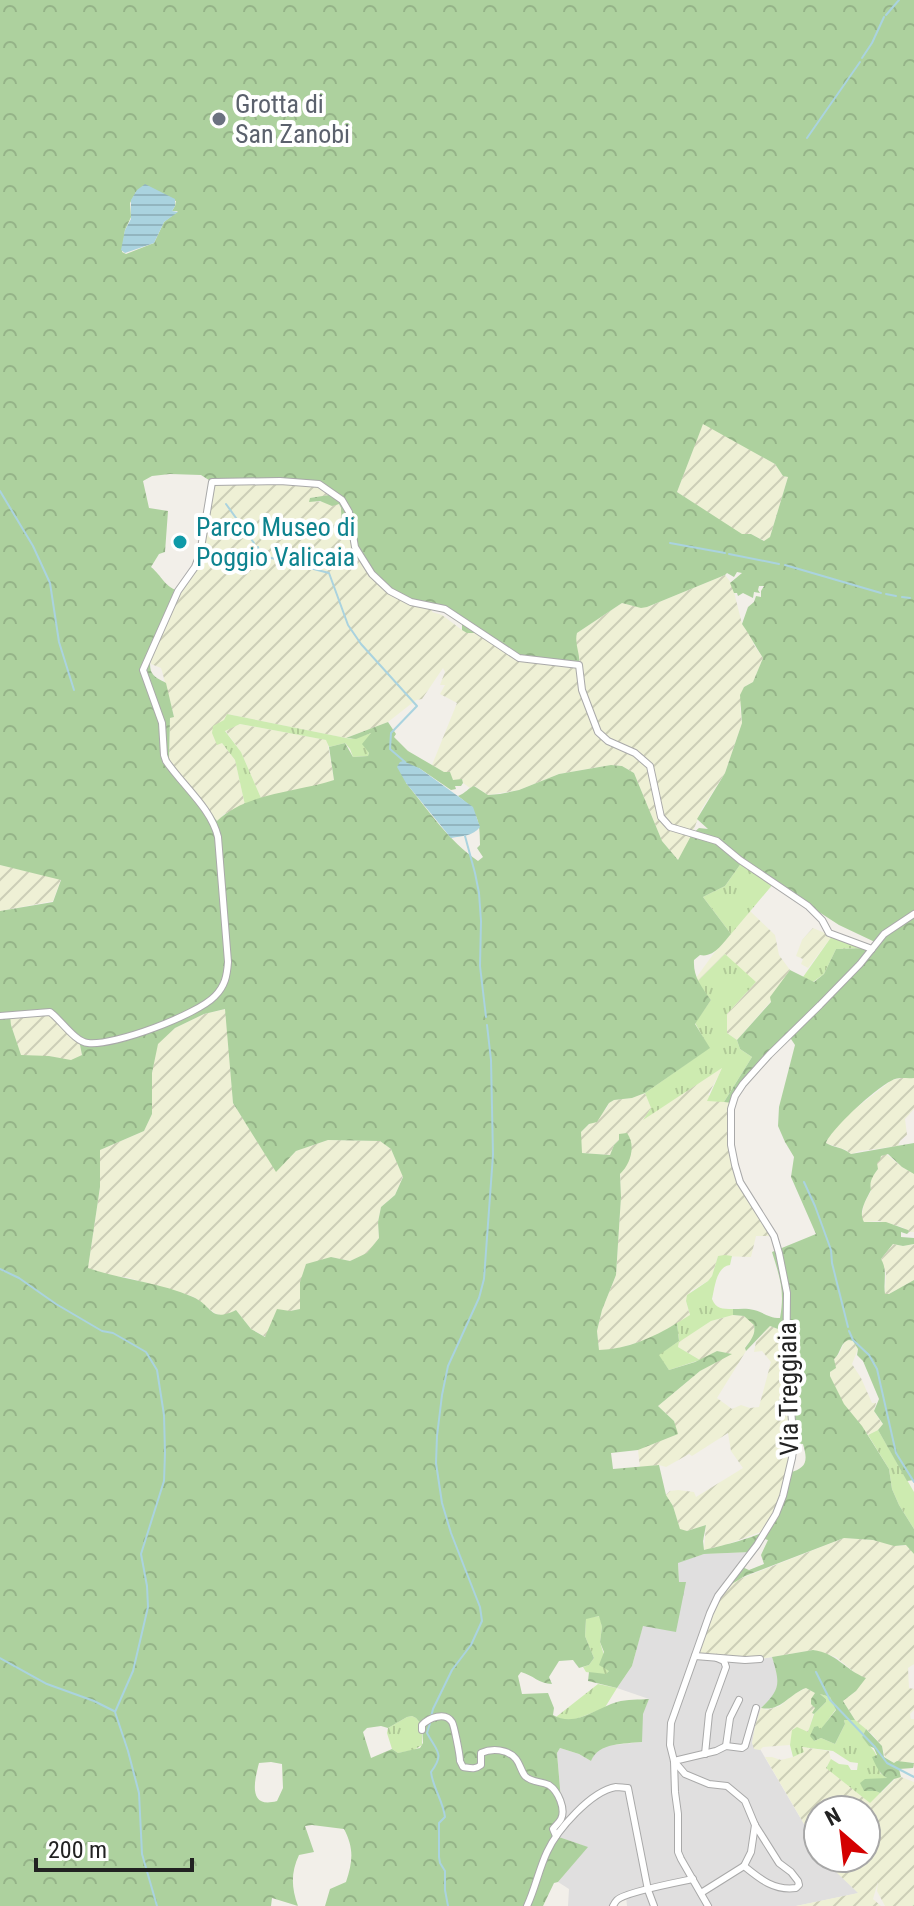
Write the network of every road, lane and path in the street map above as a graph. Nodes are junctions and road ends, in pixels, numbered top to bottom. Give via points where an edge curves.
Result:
1 (914, 914) edge
2 (872, 949) junction
3 (0, 1016) edge
4 (695, 1656) junction
5 (717, 1658) junction
6 (760, 1659) dead end
7 (739, 1700) dead end
8 (756, 1708) dead end
9 (422, 1730) dead end
10 (726, 1746) junction
11 (705, 1754) junction
12 (674, 1761) junction
13 (755, 1825) junction
14 (556, 1836) junction
15 (744, 1866) junction
16 (693, 1879) junction
17 (648, 1890) junction
18 (701, 1893) junction
19 (527, 1906) edge
20 (613, 1906) edge
21 (654, 1906) edge
22 (708, 1906) edge

1 - 2 street, Via Treggiaia
2 - 3 street via 829,933 808,906 717,841 670,827 661,817 650,766 598,732 579,665 519,658 445,609 390,591 355,547 342,500 319,484 212,482 200,554 143,670 162,723 164,755 216,828 227,978 212,1000 198,1008 135,1036 96,1043 79,1040 50,1012
2 - 4 street, Via Treggiaia via 743,1084 731,1109 731,1145 740,1182 774,1236 787,1293 786,1385 794,1444 776,1514 718,1596
4 - 5 street
4 - 12 street, Via Treggiaia via 671,1723
5 - 6 street
5 - 11 street via 726,1667 709,1714
7 - 10 street
8 - 10 street via 745,1746
9 - 14 street via 430,1718 452,1722 463,1767 481,1765 486,1750 507,1751 527,1777 551,1787 562,1805 553,1829
10 - 11 street
11 - 12 street
12 - 13 street via 685,1774 727,1786 745,1801
12 - 16 street, Via Treggiaia via 678,1852
13 - 15 street
13 - 15 street via 799,1885 778,1888
14 - 17 street via 598,1794 628,1788
14 - 19 street
15 - 18 street
16 - 17 street
16 - 18 street, Via Treggiaia
17 - 20 street via 617,1899
17 - 21 street
18 - 22 street, Via Treggiaia

